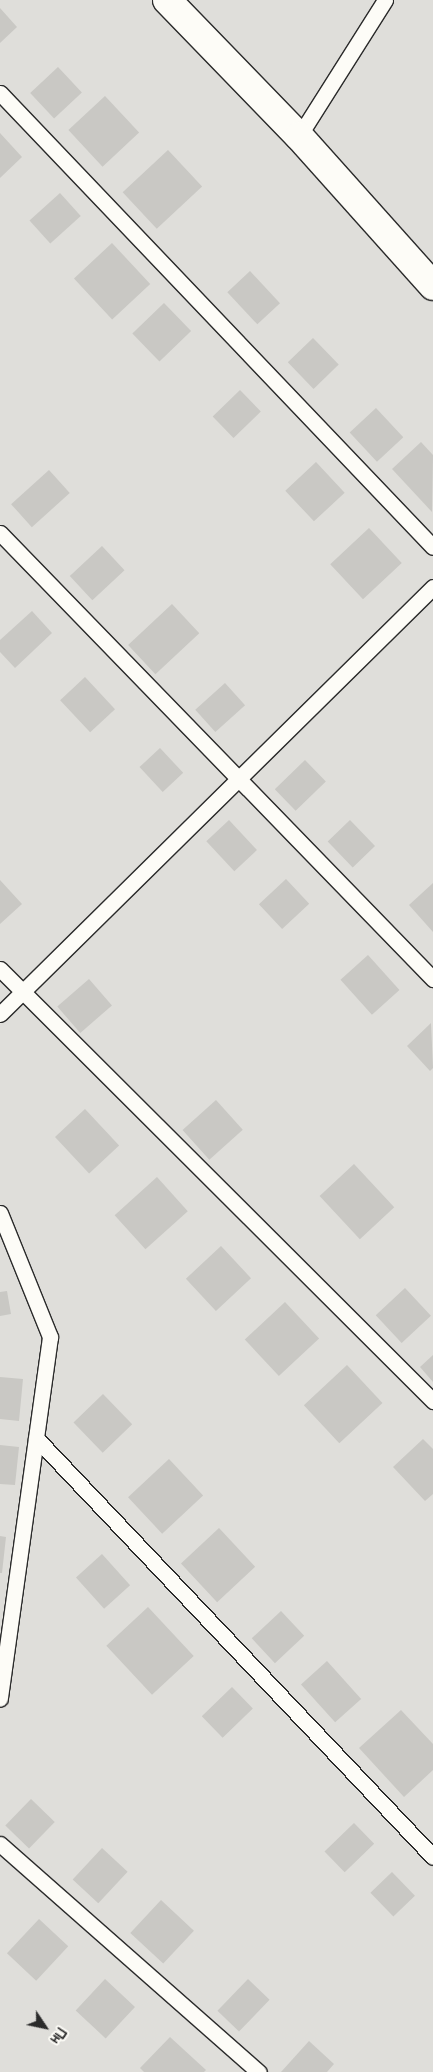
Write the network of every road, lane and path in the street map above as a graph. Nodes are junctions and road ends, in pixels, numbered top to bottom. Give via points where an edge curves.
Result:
1 (167, 0) edge
2 (384, 0) edge
3 (0, 93) edge
4 (299, 136) junction
5 (433, 286) edge
6 (0, 533) edge
7 (433, 547) edge
8 (433, 587) edge
9 (237, 780) junction
10 (0, 969) edge
11 (433, 979) edge
12 (22, 992) junction
13 (0, 1014) edge
14 (0, 1213) edge
15 (433, 1401) edge
16 (36, 1438) junction
17 (0, 1699) edge
18 (0, 1844) edge
19 (433, 1857) edge
20 (259, 2072) edge

1 - 4 street
2 - 4 lane
3 - 7 lane
4 - 5 street
6 - 9 lane
8 - 9 lane
9 - 11 lane
9 - 12 lane
10 - 12 lane
12 - 13 lane
12 - 15 lane
14 - 16 lane via 50,1336
16 - 17 lane
16 - 19 lane
18 - 20 lane

